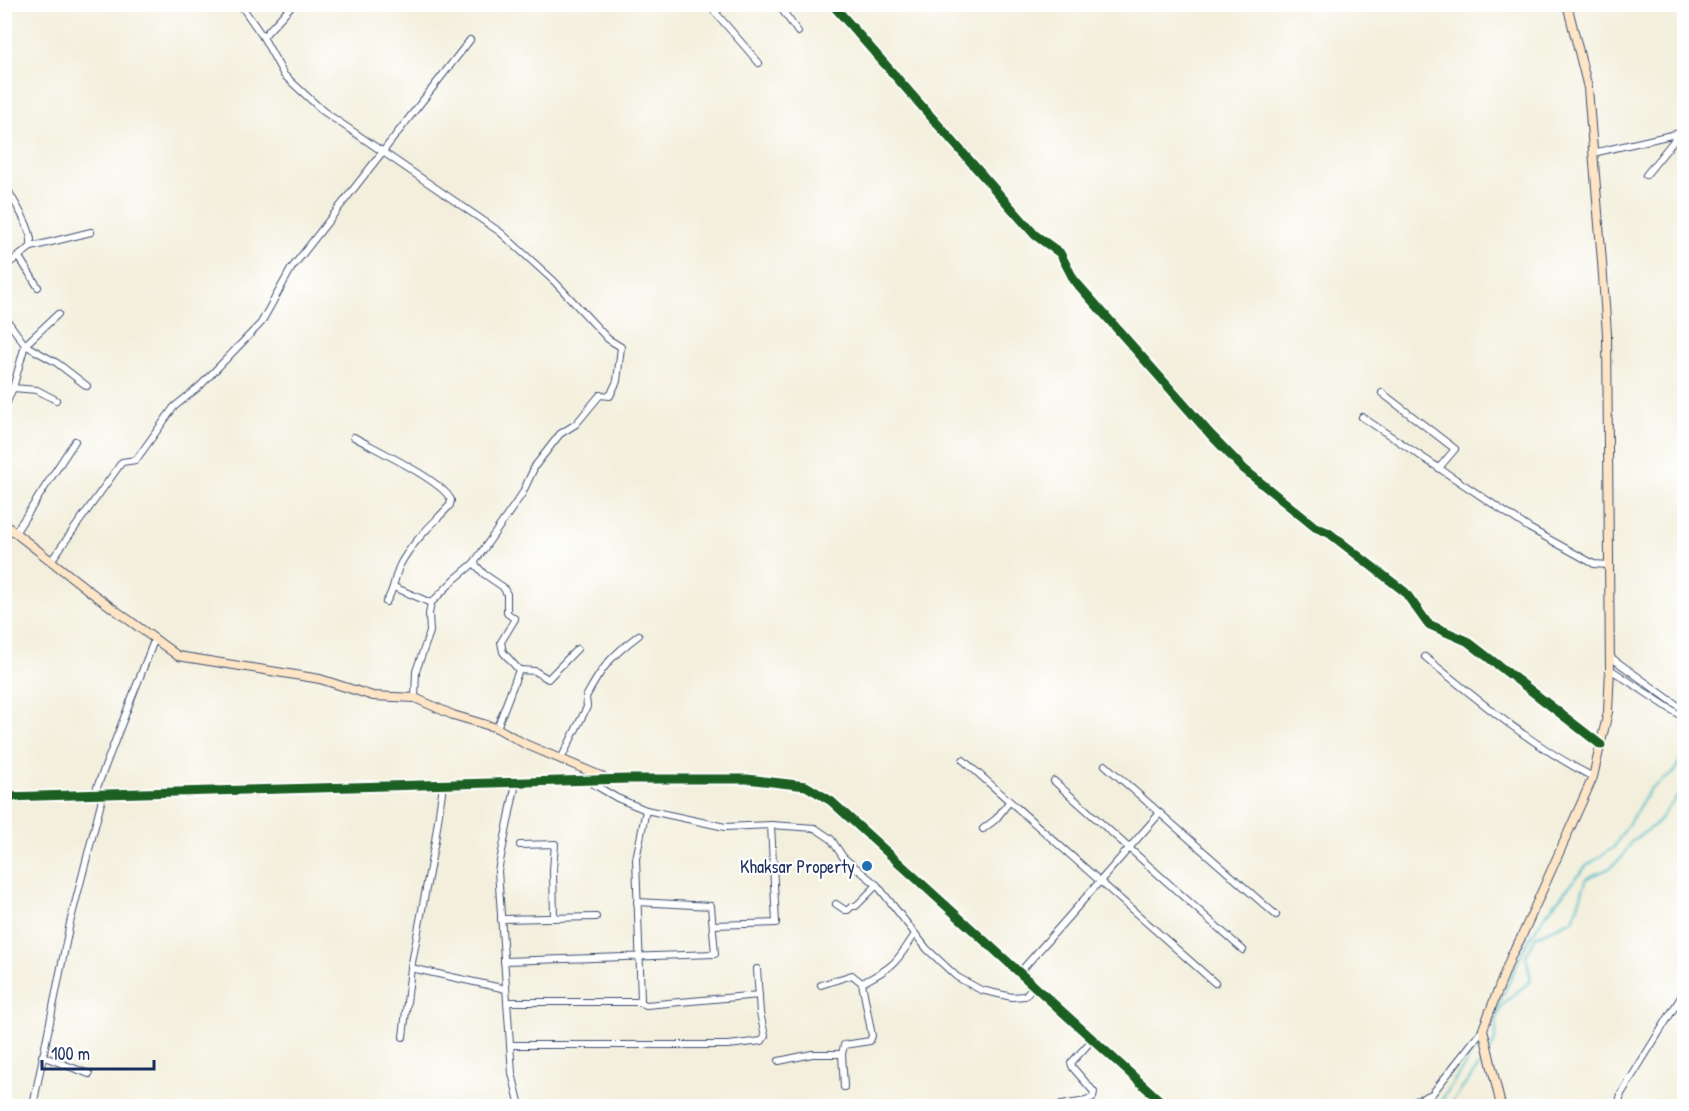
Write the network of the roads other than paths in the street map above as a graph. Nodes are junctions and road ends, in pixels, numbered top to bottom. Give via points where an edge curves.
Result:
1 (240, 4) edge
2 (293, 4) edge
3 (708, 4) edge
4 (726, 4) edge
5 (778, 4) edge
6 (832, 4) edge
7 (1567, 4) edge
8 (715, 12) junction
9 (798, 32) dead end
10 (264, 38) junction
11 (470, 40) dead end
12 (759, 63) dead end
13 (1682, 130) edge
14 (382, 151) junction
15 (1593, 153) junction
16 (1646, 175) dead end
17 (4, 183) edge
18 (91, 232) dead end
19 (31, 247) junction
20 (19, 256) junction
21 (4, 267) edge
22 (38, 287) dead end
23 (58, 314) dead end
24 (4, 316) edge
25 (25, 345) junction
26 (87, 387) dead end
27 (13, 388) junction
28 (1382, 393) dead end
29 (57, 400) dead end
30 (4, 409) edge
31 (1362, 417) dead end
32 (354, 437) dead end
33 (75, 441) dead end
34 (1439, 468) junction
35 (4, 524) edge
36 (15, 532) junction
37 (51, 561) junction
38 (474, 563) junction
39 (1608, 565) junction
40 (394, 587) junction
41 (386, 602) dead end
42 (431, 603) junction
43 (639, 635) dead end
44 (155, 638) junction
45 (577, 649) dead end
46 (1609, 656) junction
47 (1425, 657) dead end
48 (1610, 669) junction
49 (519, 670) junction
50 (415, 698) junction
51 (1684, 710) edge
52 (1684, 718) edge
53 (497, 728) junction
54 (1601, 745) junction
55 (561, 759) junction
56 (963, 760) dead end
57 (1105, 765) dead end
58 (1593, 777) junction
59 (610, 780) junction
60 (588, 781) junction
61 (1054, 782) dead end
62 (516, 783) junction
63 (443, 785) junction
64 (98, 795) junction
65 (4, 797) edge
66 (1010, 802) junction
67 (646, 810) junction
68 (1160, 813) junction
69 (771, 825) junction
70 (983, 829) dead end
71 (520, 845) dead end
72 (1129, 848) junction
73 (1099, 882) junction
74 (877, 885) junction
75 (637, 902) junction
76 (836, 904) dead end
77 (1276, 915) dead end
78 (597, 917) dead end
79 (554, 918) junction
80 (501, 919) junction
81 (713, 925) junction
82 (915, 934) junction
83 (1243, 950) dead end
84 (638, 956) junction
85 (504, 961) junction
86 (411, 968) junction
87 (757, 969) dead end
88 (1020, 972) junction
89 (862, 983) junction
90 (1215, 983) dead end
91 (821, 985) dead end
92 (1034, 985) junction
93 (506, 989) junction
94 (1684, 992) edge
95 (759, 995) junction
96 (507, 1002) junction
97 (639, 1002) junction
98 (1483, 1030) junction
99 (403, 1037) dead end
100 (1092, 1039) junction
101 (510, 1045) junction
102 (842, 1054) junction
103 (42, 1056) junction
104 (779, 1061) dead end
105 (88, 1074) dead end
106 (844, 1088) dead end
107 (33, 1107) edge
108 (520, 1107) edge
109 (1056, 1107) edge
110 (1166, 1107) edge
111 (1404, 1107) edge
112 (1501, 1107) edge
113 (1618, 1107) edge

1 - 10 street
2 - 10 street
3 - 8 street
4 - 8 street
5 - 9 street
6 - 54 street via 1035,235 1060,253 1074,280 1244,469 1405,592 1428,624 1467,641
7 - 15 street via 1588,88
8 - 12 street
10 - 14 street via 284,75 323,111
11 - 14 street
13 - 15 street
13 - 16 street
14 - 37 street via 291,269 261,323 174,407 136,460 122,462
14 - 38 street via 500,232 554,281 608,339 621,347 617,381 610,396 600,395 576,424 560,434 535,466 522,494
15 - 39 street via 1606,334
17 - 19 street via 27,227
18 - 19 street
19 - 20 street
20 - 21 street
20 - 22 street
23 - 25 street
24 - 25 street
25 - 26 street via 57,363
25 - 27 street
27 - 29 street via 37,390
27 - 30 street
28 - 34 street via 1455,449
31 - 34 street
32 - 40 street via 434,483 451,500 400,564
33 - 36 street
34 - 39 street via 1529,528 1594,564
35 - 36 street
36 - 37 street
37 - 44 street
38 - 42 street
38 - 49 street via 507,594 506,611 515,619 501,642 503,652
39 - 46 street
40 - 41 street
40 - 42 street
42 - 50 street via 430,632 416,671
43 - 55 street via 615,654 596,679
44 - 50 street via 178,656 320,679 373,696
44 - 64 street
45 - 49 street via 548,679 535,671
46 - 48 street
46 - 51 street
47 - 58 street via 1511,727
48 - 52 street
48 - 54 street via 1608,712
49 - 53 street
50 - 53 street
53 - 55 street
54 - 58 street
55 - 59 street
56 - 66 street
57 - 68 street
58 - 98 street via 1512,954
59 - 60 street
59 - 88 street via 747,778 806,786 831,801
60 - 62 street
60 - 67 street
61 - 72 street
62 - 63 street
62 - 80 street via 498,871
63 - 64 street
63 - 86 street
64 - 65 street
64 - 103 street
66 - 70 street
66 - 73 street
67 - 69 street via 725,827
67 - 75 street via 636,859
68 - 72 street
68 - 77 street
69 - 74 street via 815,828
69 - 81 street via 776,923
71 - 79 street via 555,844
72 - 73 street
72 - 83 street
73 - 88 street
73 - 90 street
74 - 76 street via 848,910
74 - 82 street
75 - 81 street via 711,906
75 - 84 street
78 - 79 street
79 - 80 street
80 - 85 street
81 - 84 street via 713,955
82 - 89 street via 895,964
82 - 92 street via 957,977 981,990 1025,996
84 - 85 street
84 - 97 street
85 - 93 street
86 - 93 street
86 - 99 street
87 - 95 street
88 - 92 street
89 - 91 street via 852,975
89 - 102 street via 872,1039 845,1044
92 - 100 street
93 - 96 street
94 - 113 street via 1621,1094
95 - 97 street via 646,1005
95 - 101 street via 765,1036 762,1041 728,1045
96 - 97 street
96 - 101 street
98 - 111 street via 1431,1094
98 - 112 street
100 - 109 street via 1071,1063 1094,1092 1093,1097
100 - 110 street
101 - 108 street
102 - 104 street via 812,1054
102 - 106 street
103 - 105 street
103 - 107 street

